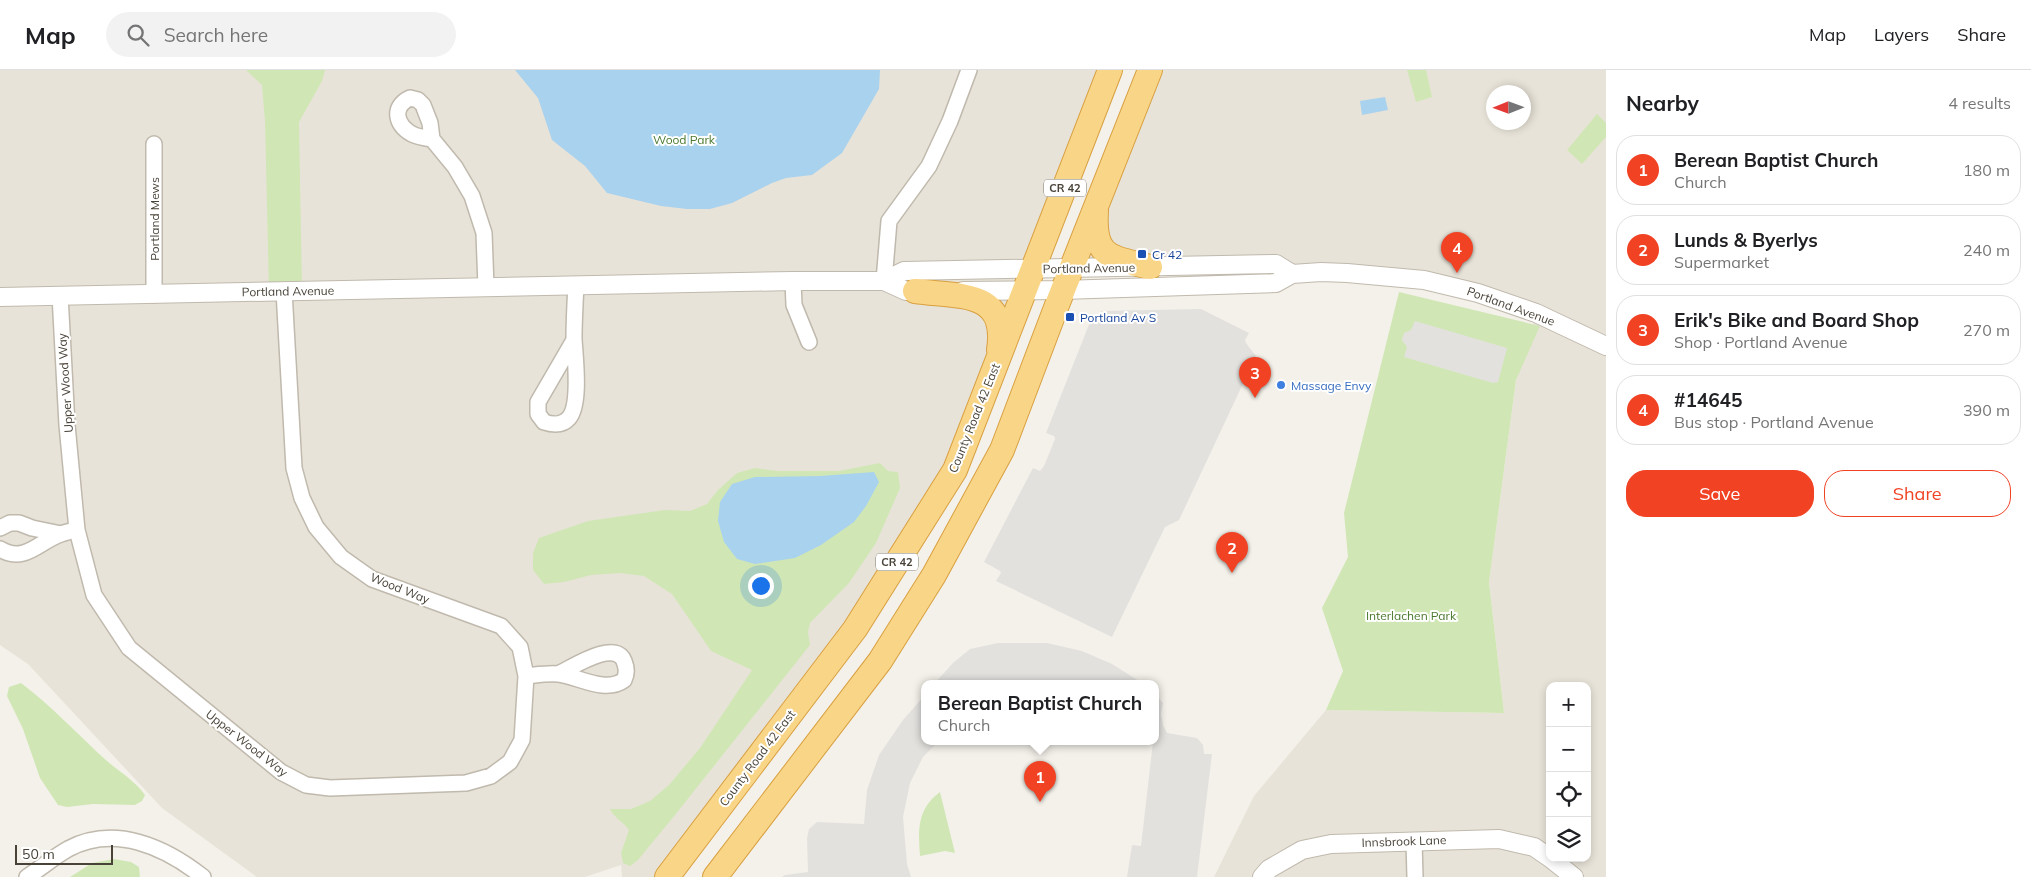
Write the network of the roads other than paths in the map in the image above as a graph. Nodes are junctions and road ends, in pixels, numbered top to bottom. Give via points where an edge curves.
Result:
1 (969, 70) edge
2 (1110, 70) edge
3 (1150, 70) edge
4 (432, 139) dead end
5 (154, 144) dead end
6 (1096, 206) junction
7 (1150, 267) junction
8 (1034, 269) junction
9 (1292, 274) junction
10 (1067, 279) junction
11 (793, 281) junction
12 (884, 281) junction
13 (576, 285) junction
14 (486, 286) junction
15 (1026, 290) junction
16 (284, 291) junction
17 (915, 291) junction
18 (154, 295) junction
19 (60, 296) junction
20 (0, 297) edge
21 (574, 340) junction
22 (808, 342) dead end
23 (1606, 346) edge
24 (996, 364) junction
25 (0, 528) edge
26 (77, 530) junction
27 (61, 534) junction
28 (0, 549) edge
29 (558, 674) dead end
30 (526, 676) junction
31 (1414, 841) junction
32 (1546, 855) edge
33 (1555, 862) edge
34 (27, 877) edge
35 (202, 877) edge
36 (667, 877) edge
37 (714, 877) edge
38 (1262, 877) edge
39 (1415, 877) edge
40 (1574, 877) edge

1 - 12 street via 929,166 889,221
2 - 8 highway, County Road 42 East / CR 42
3 - 6 highway, CR 42
4 - 14 street via 455,167 472,196 484,233
5 - 18 street, Portland Mews
6 - 7 highway via 1096,232 1104,252
6 - 10 highway, CR 42
7 - 9 street, Portland Avenue via 1276,264
7 - 10 street, Portland Avenue
8 - 10 street, Portland Avenue
8 - 12 street, Portland Avenue via 904,271
8 - 15 highway, County Road 42 East / CR 42
9 - 10 street, Portland Avenue via 1276,283
9 - 23 street, Portland Avenue via 1347,273 1424,280 1536,312
10 - 15 street, Portland Avenue
10 - 37 highway, CR 42 via 1002,450 934,574 880,661
11 - 12 street, Portland Avenue
11 - 13 street, Portland Avenue
11 - 22 street via 794,304
12 - 17 street, Portland Avenue via 906,291
13 - 14 street, Portland Avenue
13 - 21 street
14 - 16 street, Portland Avenue
15 - 17 street, Portland Avenue
15 - 24 highway, County Road 42 East / CR 42
16 - 18 street, Portland Avenue
16 - 30 street, Wood Way via 294,468 302,498 316,526 341,557 372,579 501,626 520,647
17 - 24 highway via 977,298 987,304 995,312 1000,328
18 - 19 street, Portland Avenue
19 - 20 street, Portland Avenue
19 - 26 street, Upper Wood Way
21 - 21 street via 538,402 538,414 544,422 560,424 572,413 577,369
24 - 36 highway, County Road 42 East / CR 42 via 956,470 856,629
25 - 27 street via 19,523
26 - 27 street
26 - 30 street, Upper Wood Way via 94,595 129,648 281,772 306,784 330,788 466,783 491,776 510,762 522,740
27 - 28 street via 24,553 13,555
29 - 30 street
31 - 32 street, Innsbrook Lane via 1499,839 1534,847
31 - 38 street, Innsbrook Lane via 1331,844 1302,850 1269,869
31 - 39 street
33 - 40 street, Innsbrook Lane
34 - 35 street via 70,848 88,841 116,837 148,844 191,867

